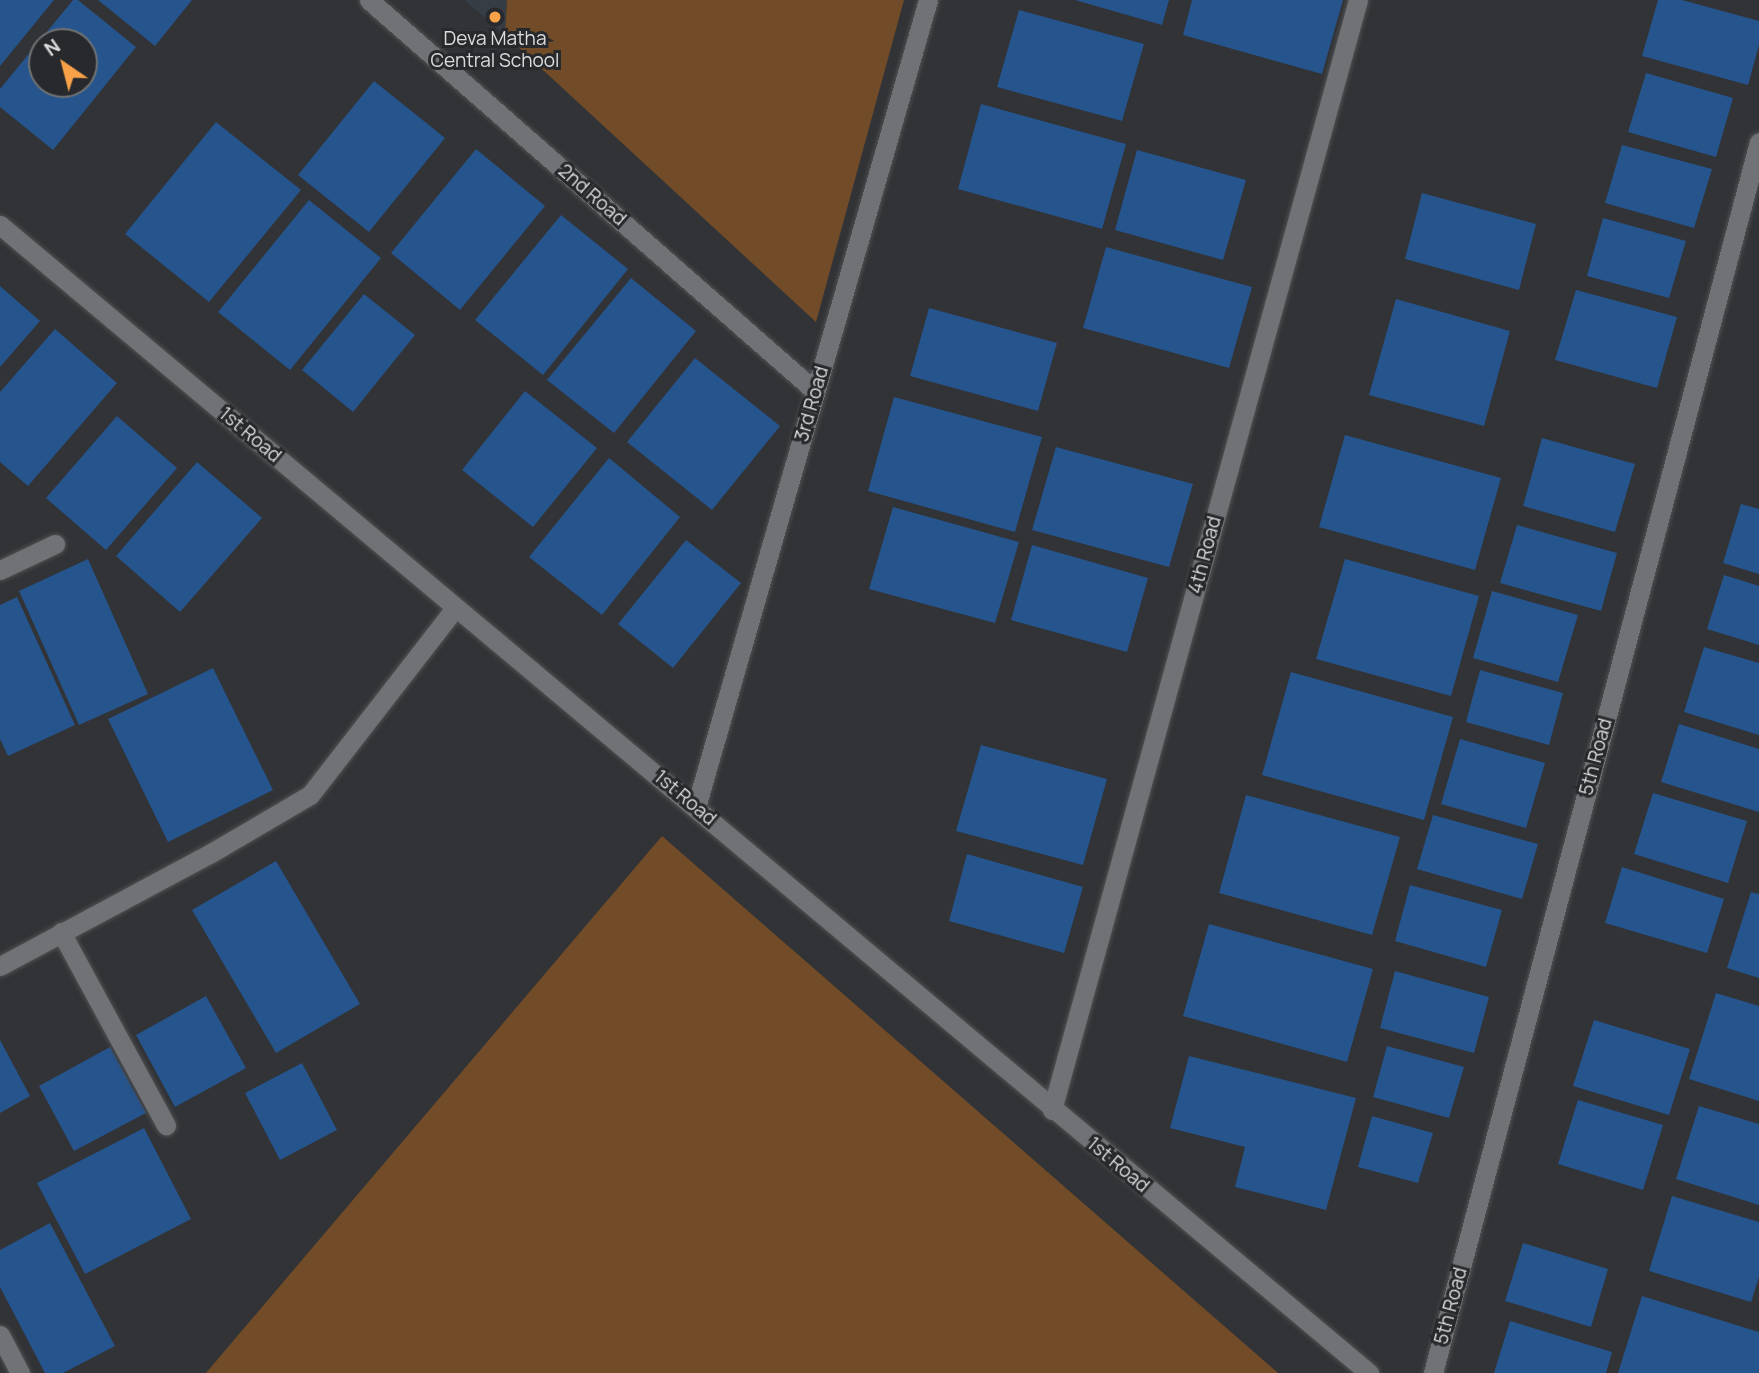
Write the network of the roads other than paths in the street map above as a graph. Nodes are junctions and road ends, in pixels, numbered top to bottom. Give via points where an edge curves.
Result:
1 (369, 0) edge
2 (928, 0) edge
3 (1358, 0) edge
4 (1759, 142) edge
5 (0, 225) edge
6 (816, 390) junction
7 (55, 544) dead end
8 (0, 570) edge
9 (455, 608) junction
10 (696, 807) junction
11 (61, 932) junction
12 (0, 966) edge
13 (1052, 1110) junction
14 (166, 1125) dead end
15 (0, 1335) edge
16 (20, 1373) edge
17 (1369, 1373) edge
18 (1433, 1373) edge

1 - 6 street, 2nd Road
2 - 6 street, 3rd Road
3 - 13 street, 4th Road
4 - 18 street, 5th Road
5 - 9 street, 1st Road
6 - 10 street, 3rd Road
7 - 8 street
9 - 10 street, 1st Road
9 - 11 street via 310,795
10 - 13 street, 1st Road
11 - 12 street
11 - 14 street
13 - 17 street, 1st Road
15 - 16 street

